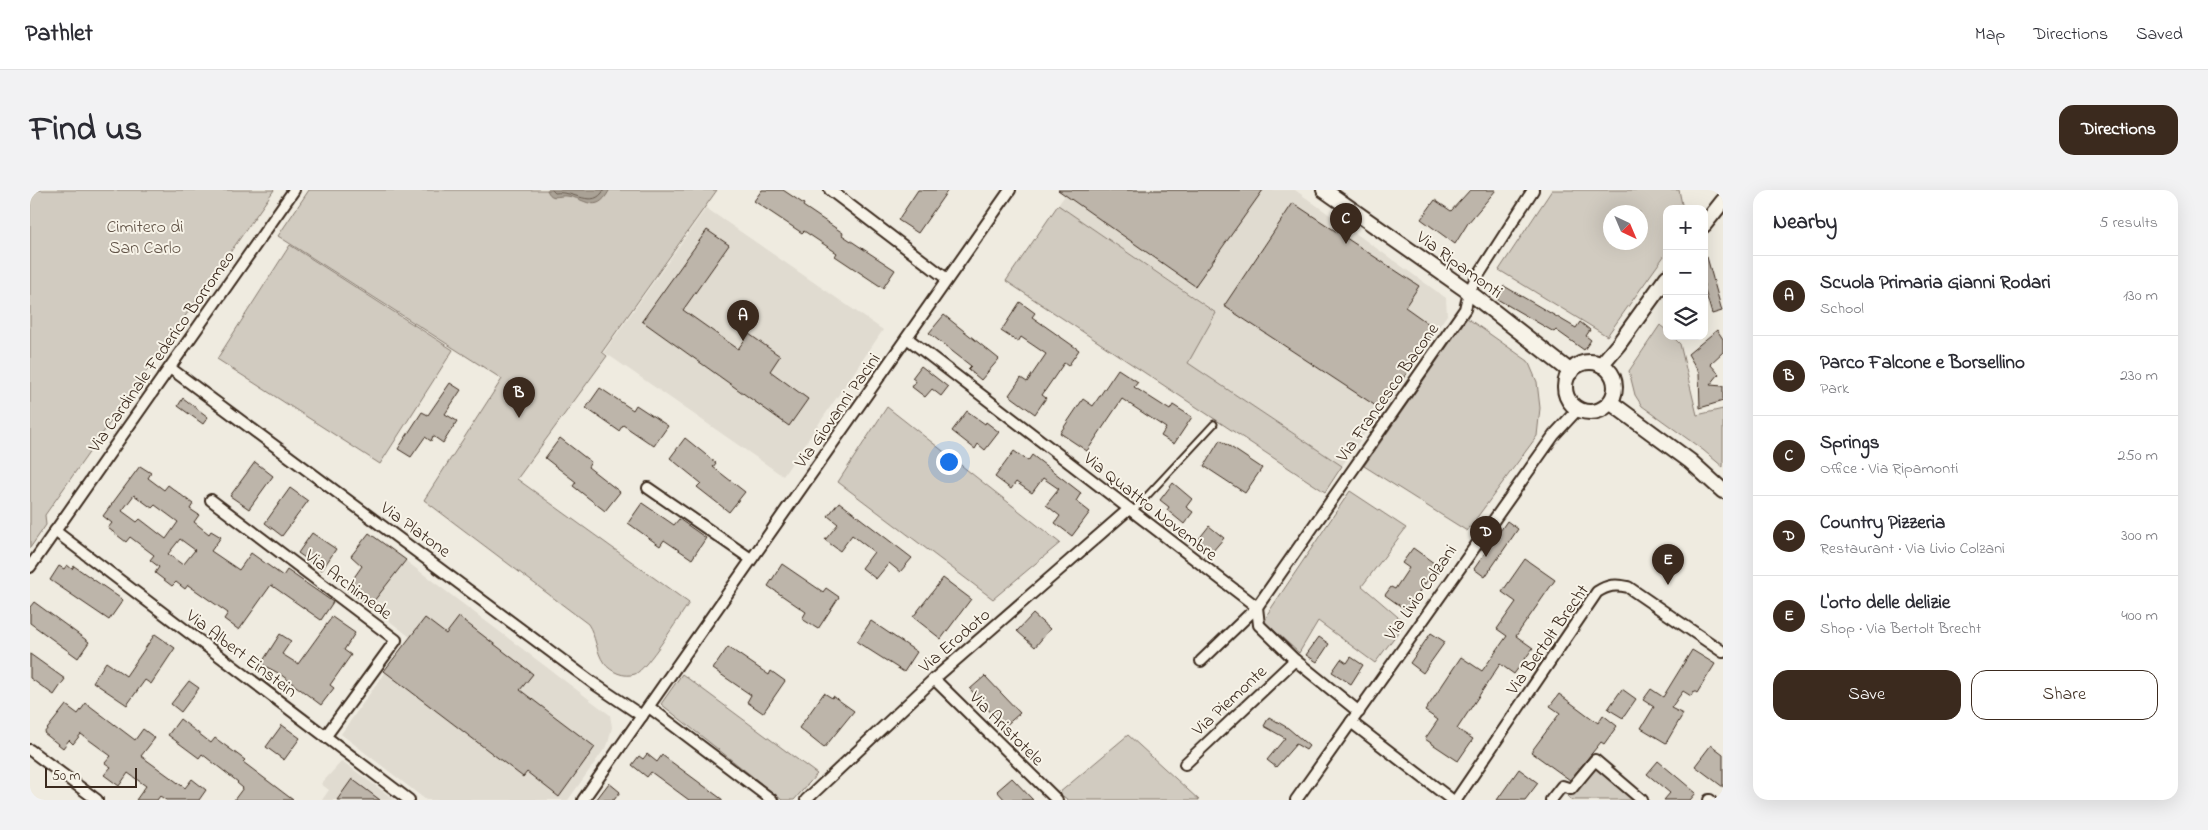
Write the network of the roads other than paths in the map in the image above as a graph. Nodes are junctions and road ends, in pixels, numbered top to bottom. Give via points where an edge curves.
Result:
1 (294, 190) edge
2 (830, 190) edge
3 (1010, 190) edge
4 (1324, 190) edge
5 (1533, 190) edge
6 (1723, 201) edge
7 (1708, 220) edge
8 (947, 278) junction
9 (1663, 283) edge
10 (1469, 292) junction
11 (908, 338) junction
12 (1601, 365) junction
13 (170, 368) junction
14 (1571, 372) junction
15 (1610, 402) junction
16 (1578, 409) junction
17 (1214, 424) dead end
18 (648, 488) dead end
19 (1723, 491) edge
20 (211, 500) dead end
21 (1131, 510) junction
22 (55, 531) junction
23 (751, 559) junction
24 (30, 567) edge
25 (1256, 607) junction
26 (1723, 652) edge
27 (1295, 660) junction
28 (1201, 661) dead end
29 (934, 678) junction
30 (649, 707) junction
31 (1359, 712) junction
32 (642, 716) junction
33 (1351, 722) junction
34 (325, 737) junction
35 (30, 750) edge
36 (1185, 764) dead end
37 (97, 800) edge
38 (409, 800) edge
39 (583, 800) edge
40 (772, 800) edge
41 (806, 800) edge
42 (1057, 800) edge
43 (1296, 800) edge
44 (1454, 800) edge
45 (1551, 800) edge
46 (1642, 800) edge

1 - 13 street, Via Cardinale Federico Borromeo
2 - 8 street
3 - 8 street, Via Giovanni Pacini
4 - 10 street, Via Ripamonti
5 - 10 street, Via Francesco Bacone
6 - 7 street
8 - 11 street, Via Giovanni Pacini
9 - 12 street
10 - 14 street, Via Ripamonti
10 - 25 street, Via Francesco Bacone via 1465,309
11 - 21 street, Via Quattro Novembre
11 - 23 street, Via Giovanni Pacini
12 - 14 street via 1584,363
12 - 15 street via 1613,377 1615,386
13 - 22 street, Via Cardinale Federico Borromeo
13 - 32 street, Via Platone
14 - 16 street via 1567,380 1567,396
15 - 16 street via 1595,412
15 - 19 street via 1690,461
16 - 31 street, Via Livio Colzani via 1554,435
17 - 21 lane
18 - 23 street
20 - 34 street, Via Archimede via 396,640
21 - 25 street, Via Quattro Novembre
21 - 29 street, Via Erodoto
22 - 24 street, Via Cardinale Federico Borromeo
22 - 34 street, Via Albert Einstein
23 - 30 street, Via Giovanni Pacini
25 - 27 street via 1259,625
25 - 28 street, Via Francesco Bacone
26 - 44 street, Via Bertolt Brecht via 1628,587 1606,586 1596,592
27 - 31 street
27 - 36 street, Via Piemonte
29 - 41 street, Via Erodoto
29 - 42 street, Via Aristotele
30 - 32 street, Via Giovanni Pacini
30 - 40 street
31 - 33 street, Via Livio Colzani
32 - 39 street, Via Giovanni Pacini
33 - 43 street, Via Livio Colzani
33 - 44 street
34 - 38 street, Via Albert Einstein
35 - 37 street
45 - 46 street via 1562,786 1571,789 1595,760

